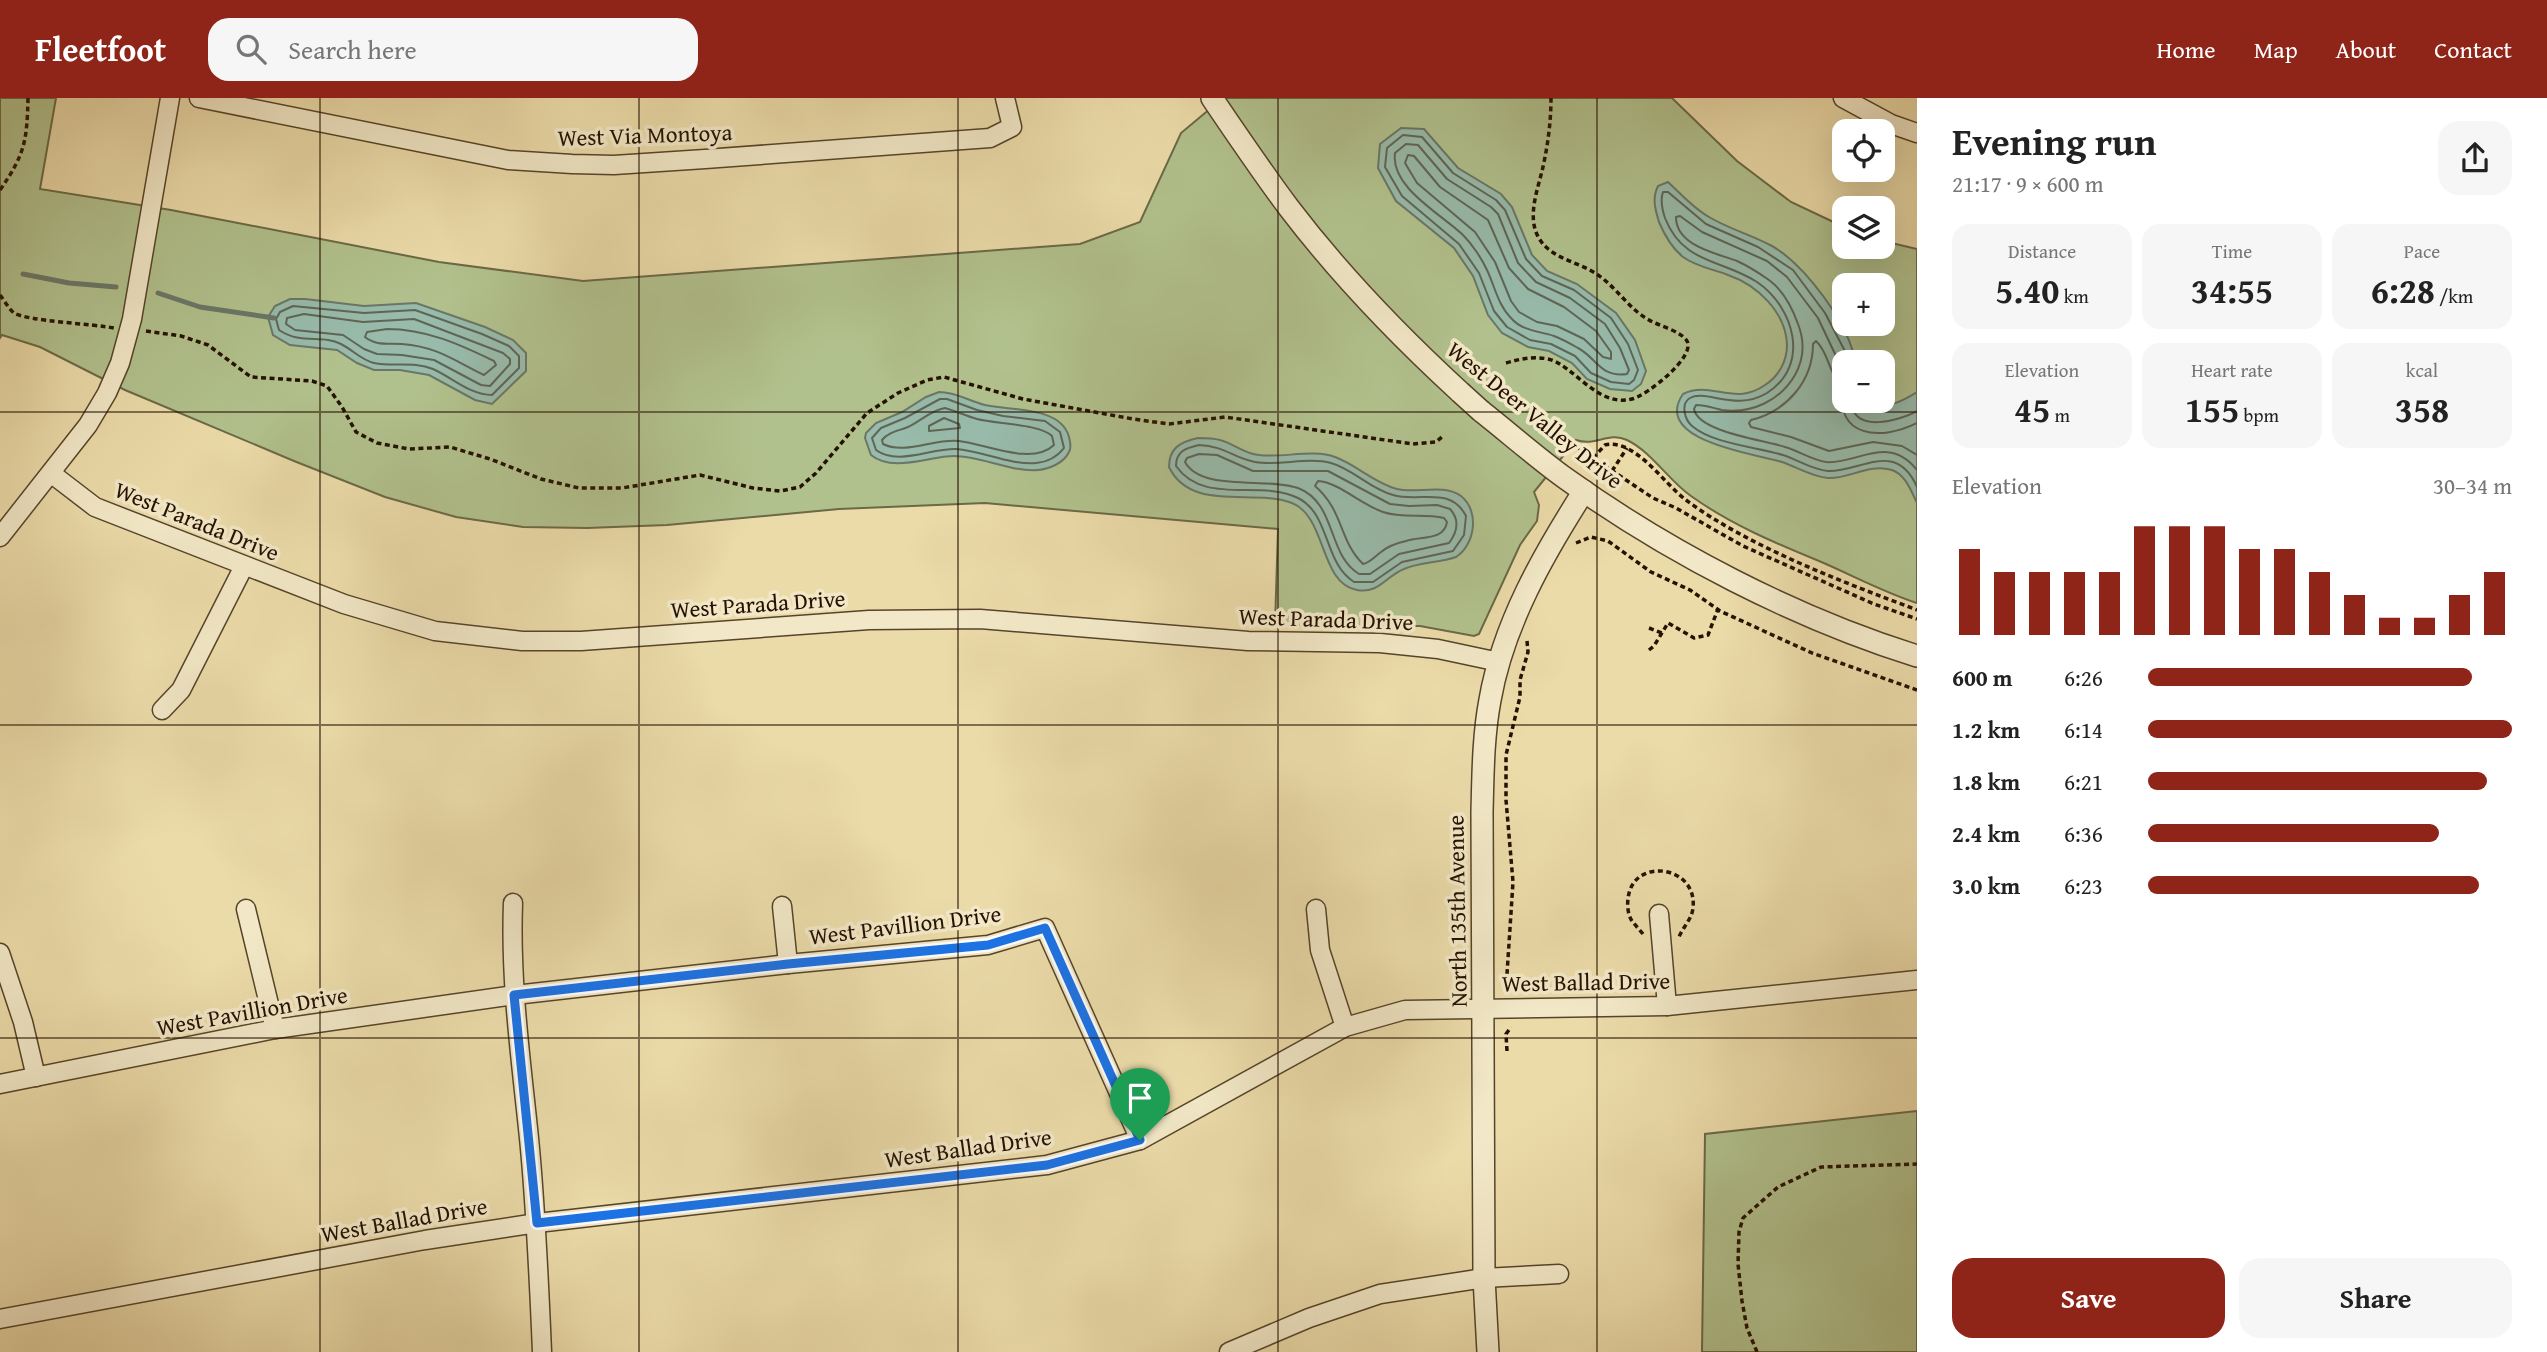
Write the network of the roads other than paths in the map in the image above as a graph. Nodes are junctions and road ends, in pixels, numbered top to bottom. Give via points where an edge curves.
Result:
1 (170, 98) edge
2 (198, 98) edge
3 (1005, 98) edge
4 (1212, 98) edge
5 (1843, 98) edge
6 (1917, 133) edge
7 (52, 474) junction
8 (1584, 491) junction
9 (0, 537) edge
10 (244, 566) junction
11 (1917, 656) edge
12 (1499, 662) junction
13 (162, 710) dead end
14 (513, 903) dead end
15 (782, 906) dead end
16 (246, 909) dead end
17 (1317, 909) dead end
18 (1659, 914) dead end
19 (0, 953) edge
20 (788, 964) junction
21 (1917, 980) edge
22 (514, 995) junction
23 (1667, 1006) junction
24 (1484, 1009) junction
25 (1345, 1027) junction
26 (275, 1028) junction
27 (36, 1077) junction
28 (0, 1084) edge
29 (1140, 1140) junction
30 (537, 1223) junction
31 (1559, 1274) dead end
32 (1484, 1278) junction
33 (0, 1319) edge
34 (542, 1352) edge
35 (1229, 1352) edge
36 (1488, 1352) edge

1 - 7 street via 120,363 88,425
2 - 3 street, West Via Montoya via 508,160 614,165 990,138 1012,127
4 - 8 street, West Deer Valley Drive, bridge via 1288,207 1374,310 1481,411
5 - 6 street
7 - 9 street
7 - 10 street, West Parada Drive via 95,507
8 - 11 street, West Deer Valley Drive via 1727,577
8 - 12 street, North 135th Avenue via 1517,610
10 - 12 street, West Parada Drive via 344,604 435,631 522,641 581,641 869,620 980,619 1248,641 1380,643
10 - 13 street via 181,690
12 - 24 street, North 135th Avenue via 1483,762
14 - 22 street
15 - 20 street, West Pavillion Drive
16 - 26 street
17 - 25 street via 1320,950
18 - 23 street
19 - 27 street
20 - 22 street, West Pavillion Drive
20 - 29 street, West Pavillion Drive via 988,945 1045,928
21 - 23 street, West Ballad Drive
22 - 26 street, West Pavillion Drive
22 - 30 street
23 - 24 street, West Ballad Drive
24 - 25 street, West Ballad Drive via 1405,1010
24 - 32 street, North 135th Avenue
25 - 29 street, West Ballad Drive
26 - 27 street, West Pavillion Drive
27 - 28 street, West Pavillion Drive
29 - 30 street, West Ballad Drive via 1047,1165
30 - 33 street, West Ballad Drive
30 - 34 street
31 - 32 street
32 - 35 street via 1380,1294
32 - 36 street, North 135th Avenue

